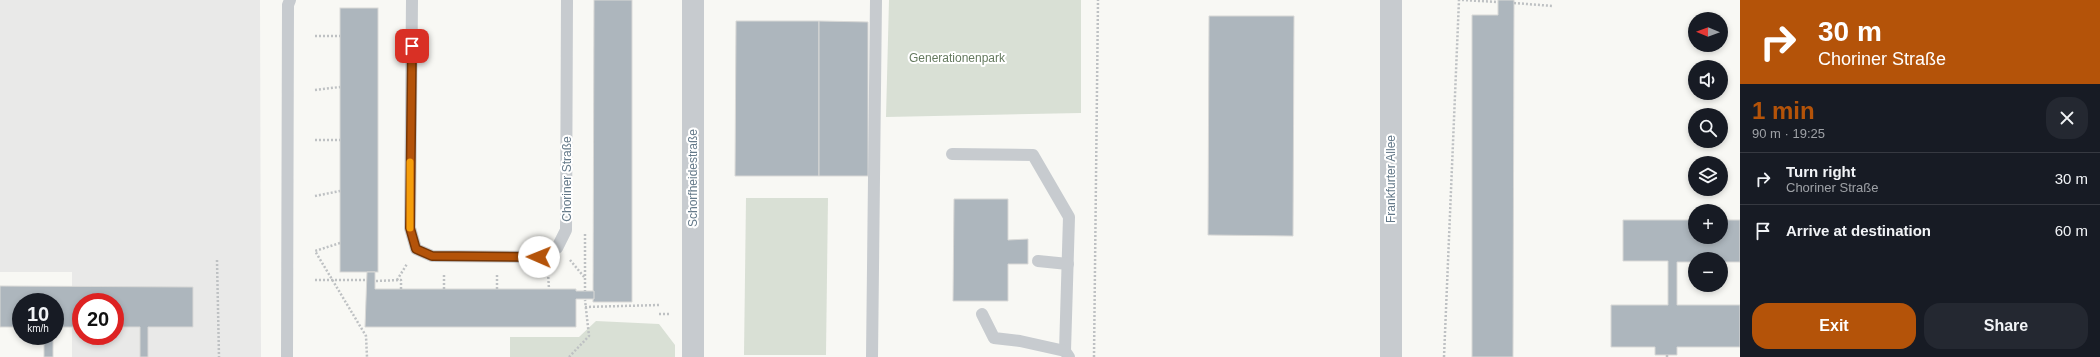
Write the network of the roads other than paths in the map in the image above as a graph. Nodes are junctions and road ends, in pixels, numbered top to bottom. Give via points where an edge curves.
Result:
1 (290, 0) edge
2 (412, 0) edge
3 (567, 0) edge
4 (694, 0) edge
5 (876, 0) edge
6 (1391, 0) edge
7 (952, 154) dead end
8 (1038, 261) dead end
9 (1068, 264) junction
10 (982, 314) dead end
11 (1068, 354) edge
12 (287, 357) edge
13 (692, 357) edge
14 (872, 357) edge
15 (1391, 357) edge

1 - 12 lane
2 - 3 lane, Choriner Straße via 410,228 416,249 432,256 539,257 557,248 566,230
4 - 13 street, Schorfheidestraße
5 - 14 lane
6 - 15 street, Frankfurter Allee
7 - 9 lane via 1033,155 1069,217
8 - 9 lane
9 - 11 lane
10 - 11 lane via 994,338 1020,341

